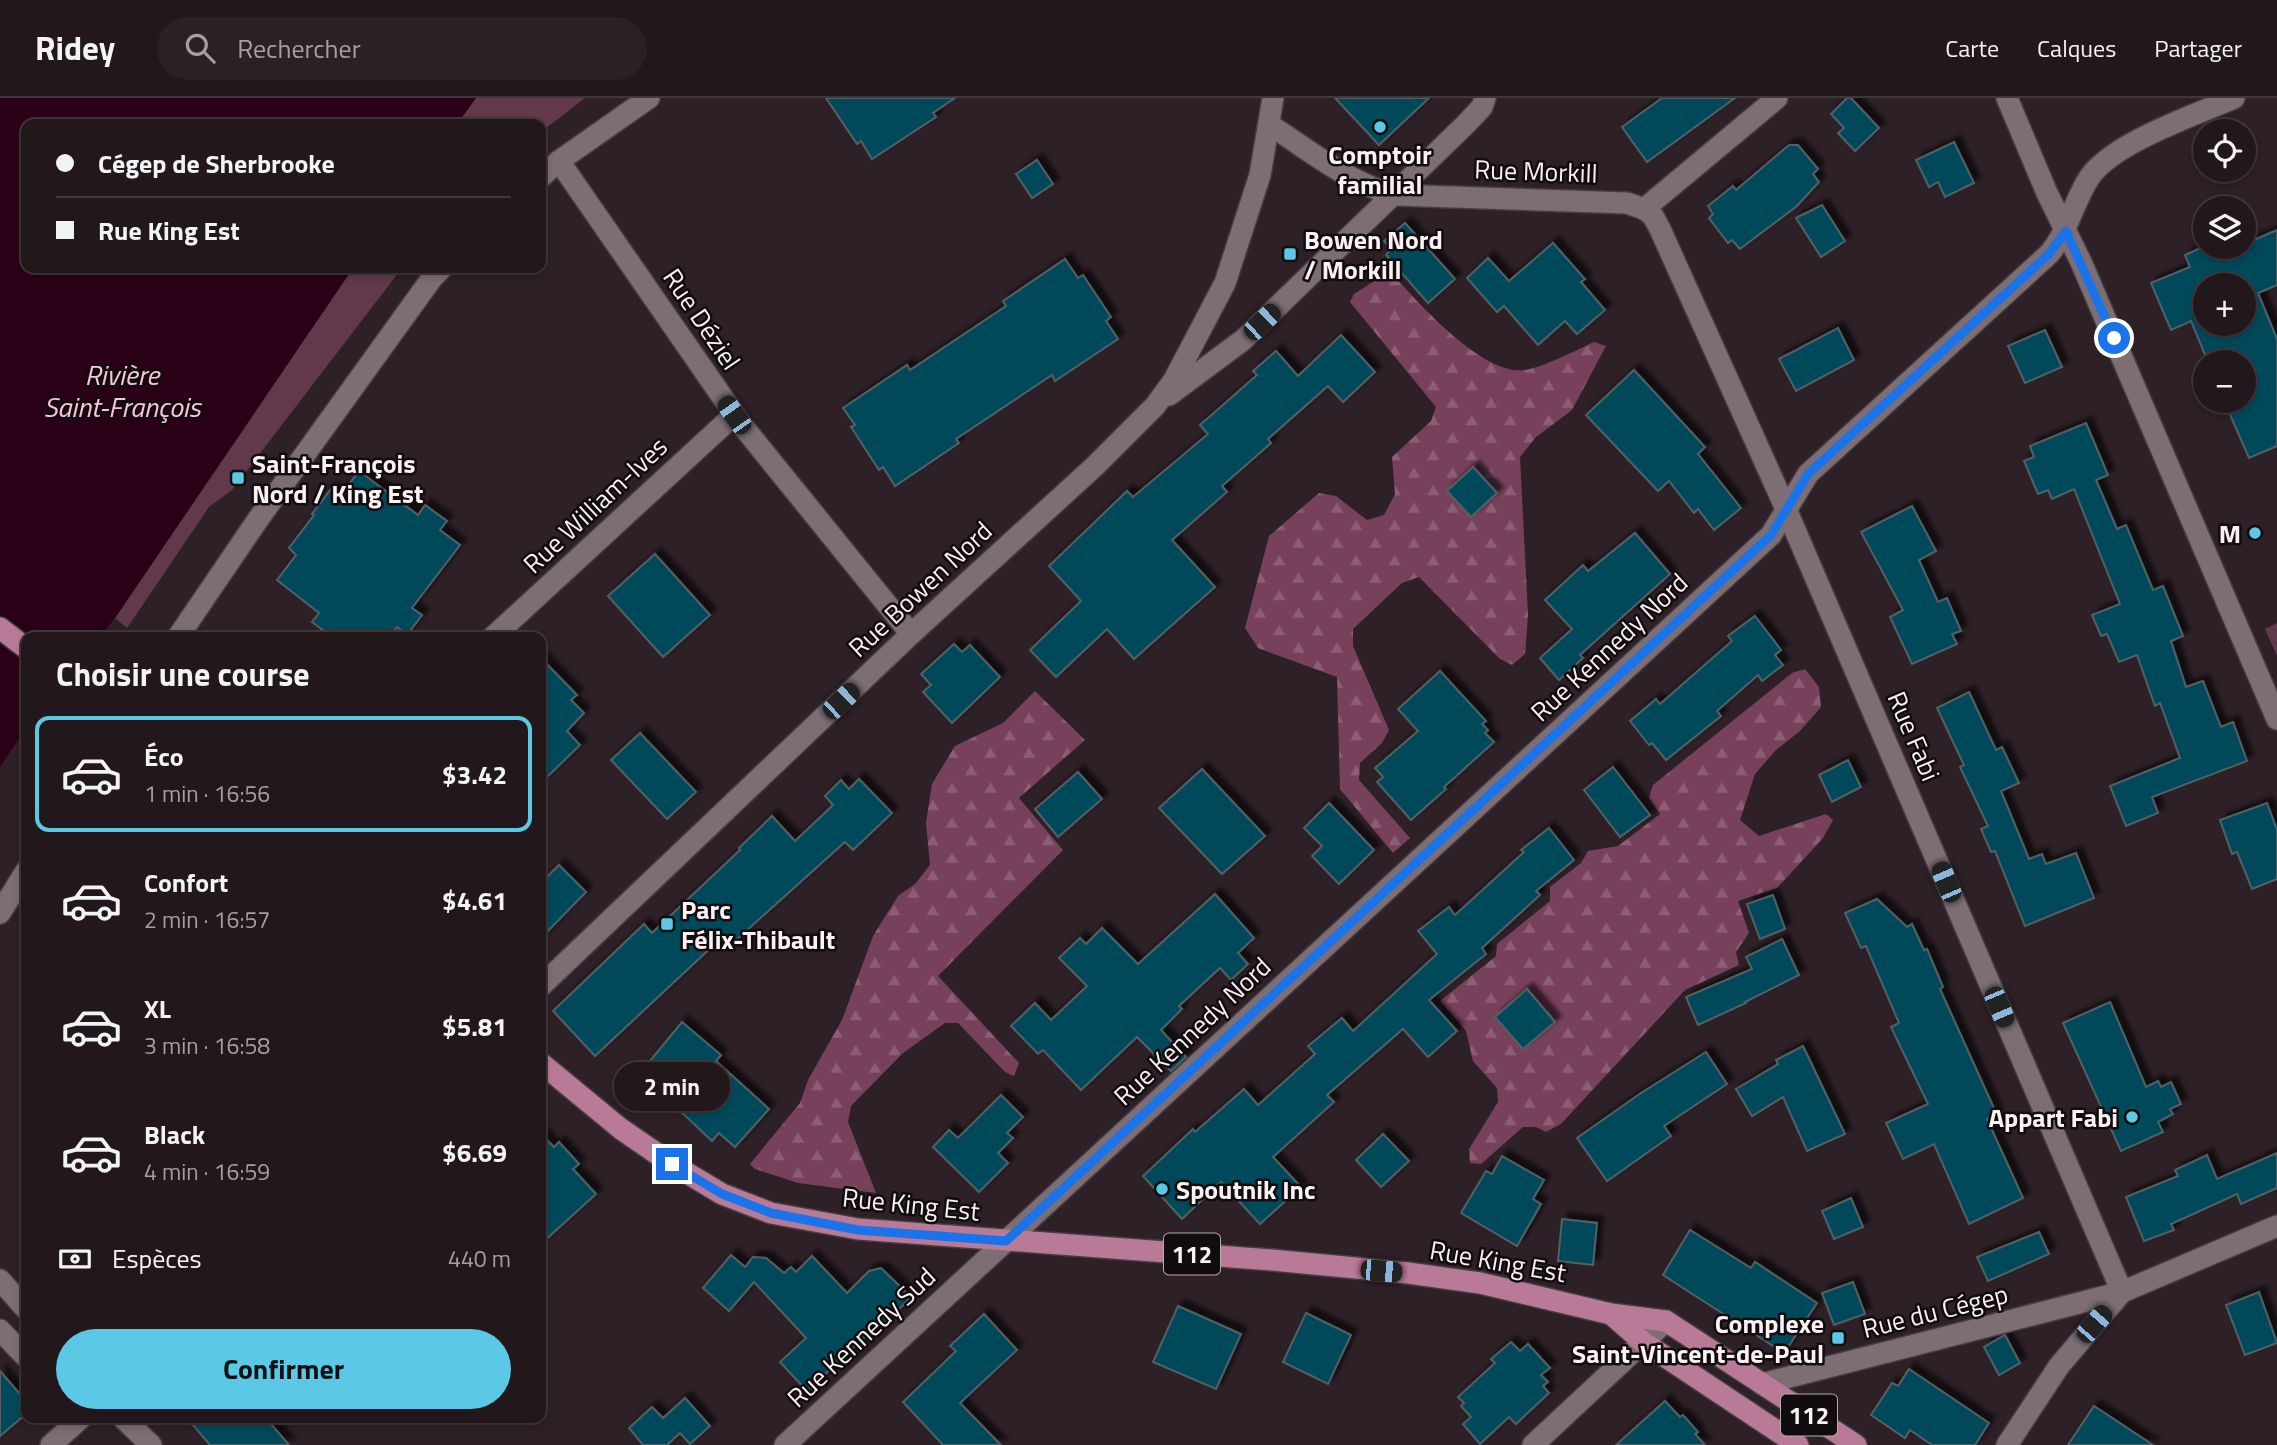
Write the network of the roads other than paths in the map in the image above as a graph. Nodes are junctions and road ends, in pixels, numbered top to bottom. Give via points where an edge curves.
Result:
1 (649, 98) edge
2 (1273, 98) edge
3 (1485, 98) edge
4 (1777, 98) edge
5 (2007, 98) edge
6 (2234, 98) edge
7 (1270, 125) junction
8 (559, 161) junction
9 (546, 173) edge
10 (1395, 195) junction
11 (1644, 209) junction
12 (2066, 231) junction
13 (437, 273) edge
14 (1155, 406) junction
15 (734, 415) junction
16 (1786, 509) junction
17 (0, 628) edge
18 (181, 632) edge
19 (498, 632) edge
20 (911, 634) junction
21 (21, 644) edge
22 (2277, 719) edge
23 (21, 879) edge
24 (0, 913) edge
25 (546, 981) edge
26 (546, 1067) edge
27 (2277, 1226) edge
28 (1006, 1241) junction
29 (0, 1280) edge
30 (2122, 1292) junction
31 (21, 1303) edge
32 (1611, 1314) junction
33 (1666, 1321) junction
34 (0, 1330) edge
35 (1643, 1342) junction
36 (21, 1352) edge
37 (1762, 1384) junction
38 (75, 1423) edge
39 (128, 1423) edge
40 (142, 1423) edge
41 (51, 1445) edge
42 (151, 1445) edge
43 (157, 1445) edge
44 (785, 1445) edge
45 (1533, 1445) edge
46 (1798, 1445) edge
47 (1856, 1445) edge
48 (2007, 1445) edge

1 - 8 street
2 - 7 street, Rue Bowen Nord
3 - 10 street, Rue Bowen Nord via 1482,107
4 - 11 street
5 - 12 street
6 - 12 street, Rue Kennedy Nord via 2105,161 2090,176
7 - 10 street, Rue Morkill via 1354,180
7 - 14 street, Rue Bowen Nord via 1250,208 1225,283 1174,380
8 - 9 street
8 - 15 street, Rue Déziel
10 - 11 street, Rue Morkill via 1627,203
10 - 14 street, Rue Bowen Nord via 1243,340
11 - 16 street, Rue Fabi via 1660,229
12 - 16 street, Rue Kennedy Nord via 2049,254 1808,474
12 - 22 street
13 - 18 street
14 - 20 street, Rue Bowen Nord
15 - 19 street, Rue William-Ives
15 - 20 street, Rue Déziel
16 - 28 street, Rue Kennedy Nord via 1771,535
16 - 30 street, Rue Fabi
17 - 21 main road
20 - 25 street, Rue Bowen Nord
23 - 24 street
26 - 28 main road, Rue King Est / 112 via 621,1129 742,1203 858,1230
27 - 30 street, Rue du Cégep
28 - 32 main road, Rue King Est / 112 via 1408,1273 1523,1291
28 - 44 street, Rue Kennedy Sud
29 - 31 street
30 - 37 street, Rue du Cégep
30 - 48 street, Rue du Cégep via 2059,1366
32 - 33 main road, Rue King Est / 112
32 - 35 main road, Rue King Est / 112
33 - 35 street
33 - 37 main road, Rue King Est / 112
34 - 36 street
35 - 45 street
35 - 46 main road, Rue King Est / 112
37 - 47 main road, Rue King Est / 112
38 - 41 street
39 - 42 street
40 - 43 street

